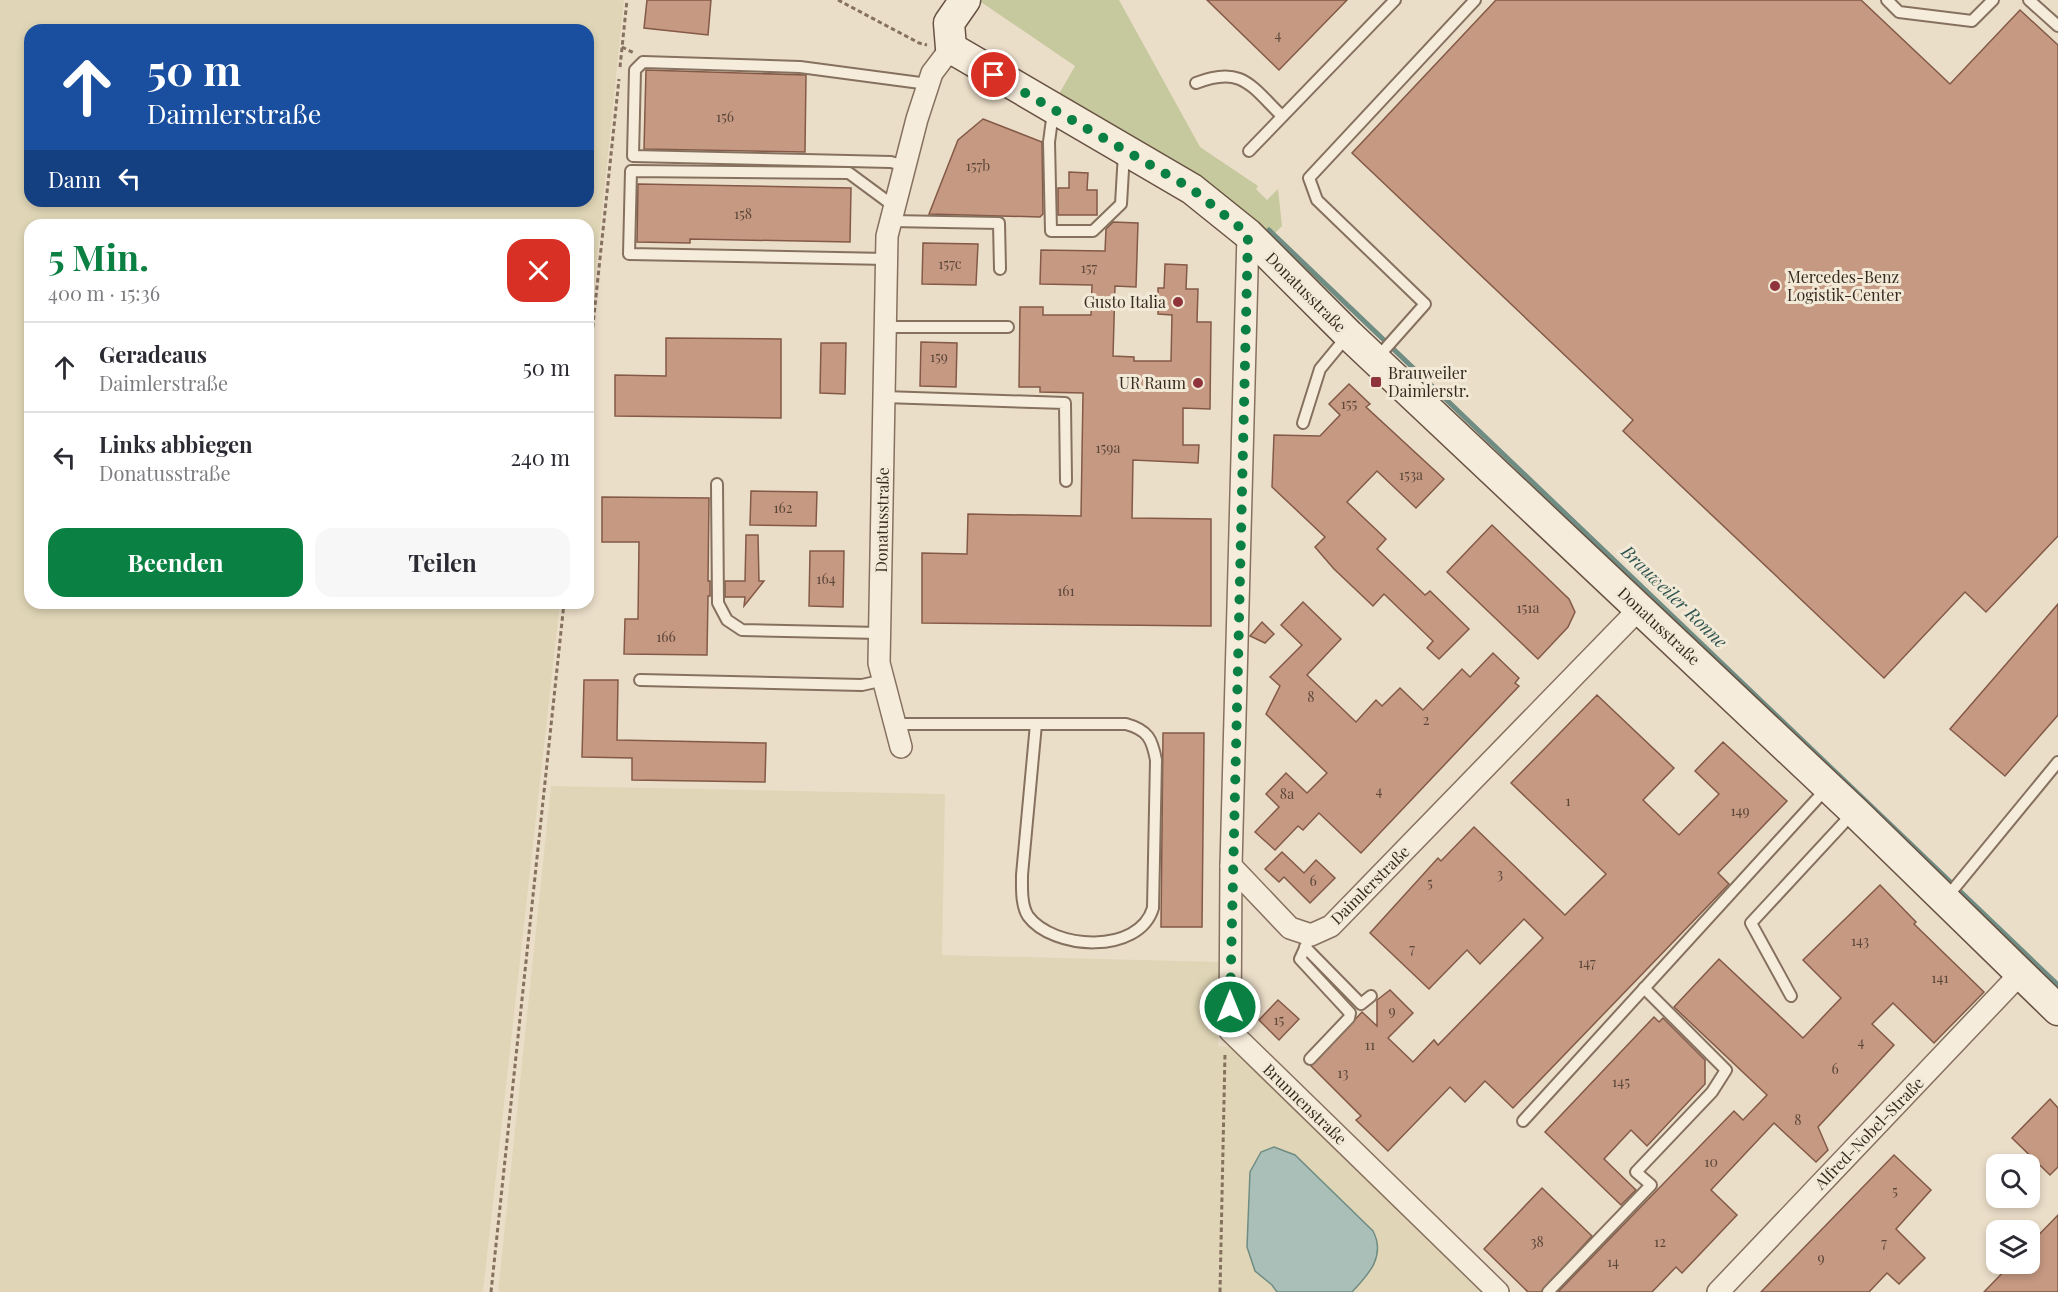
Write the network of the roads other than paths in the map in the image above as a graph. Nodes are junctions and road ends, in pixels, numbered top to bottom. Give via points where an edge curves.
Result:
1 (964, 0) edge
2 (1395, 0) edge
3 (1475, 0) edge
4 (1887, 0) edge
5 (1993, 0) edge
6 (2029, 0) edge
7 (2058, 26) edge
8 (951, 48) junction
9 (928, 84) junction
10 (1196, 84) dead end
11 (1053, 109) junction
12 (1282, 116) junction
13 (1125, 150) junction
14 (1249, 151) dead end
15 (905, 166) junction
16 (893, 214) junction
17 (1248, 234) junction
18 (887, 259) junction
19 (1000, 270) dead end
20 (885, 327) junction
21 (1008, 327) dead end
22 (1348, 335) junction
23 (1381, 354) junction
24 (884, 396) junction
25 (1303, 423) dead end
26 (1066, 480) dead end
27 (717, 484) dead end
28 (1640, 608) junction
29 (880, 633) junction
30 (640, 680) dead end
31 (884, 680) junction
32 (895, 724) junction
33 (1036, 724) junction
34 (901, 747) dead end
35 (2058, 762) edge
36 (1828, 787) junction
37 (1855, 812) junction
38 (1231, 866) junction
39 (1947, 897) junction
40 (1308, 941) junction
41 (2020, 974) junction
42 (1644, 988) junction
43 (1371, 996) dead end
44 (1791, 996) dead end
45 (2058, 1010) edge
46 (1310, 1059) dead end
47 (1523, 1121) dead end
48 (1498, 1292) edge
49 (1548, 1292) edge
50 (1718, 1292) edge

1 - 8 street via 949,24
2 - 12 lane
3 - 23 lane via 1309,177 1317,200 1425,304
4 - 5 lane via 1899,12 1972,21
6 - 7 lane
8 - 9 street, Donatusstraße
8 - 11 street, Donatusstraße
9 - 15 street, Donatusstraße
9 - 15 lane via 800,67 643,62 635,70 633,156 891,162
10 - 12 lane via 1230,75 1249,84
11 - 13 street, Donatusstraße
11 - 13 lane via 1049,142 1051,231 1093,231 1121,204
12 - 14 lane
13 - 17 street, Donatusstraße via 1192,189
15 - 16 street, Donatusstraße
16 - 18 street, Donatusstraße
16 - 18 lane via 849,172 631,171 629,254
16 - 19 lane via 999,223
17 - 22 street, Donatusstraße
17 - 38 street
18 - 20 street, Donatusstraße
20 - 21 lane
20 - 24 street, Donatusstraße
22 - 23 street, Donatusstraße
22 - 25 lane via 1320,369
23 - 28 street, Donatusstraße
24 - 26 lane via 1065,403
24 - 29 street, Donatusstraße
27 - 29 lane via 718,603 735,627
28 - 36 street, Donatusstraße
28 - 40 street, Daimlerstraße via 1331,926
29 - 31 street, Donatusstraße via 879,663
30 - 31 lane via 862,685
31 - 32 street, Donatusstraße
32 - 33 lane
32 - 34 street, Donatusstraße
33 - 33 lane via 1126,724 1147,732 1153,742 1153,908 1150,919 1127,938 1105,942 1059,937 1038,926 1027,914 1022,875
35 - 39 lane
36 - 37 street, Donatusstraße
36 - 42 lane
37 - 39 street, Donatusstraße
37 - 44 lane via 1751,923
38 - 40 street via 1290,928
38 - 48 street, Brunnenstraße via 1230,1031
39 - 41 street, Donatusstraße
40 - 43 lane via 1361,1004
40 - 46 lane via 1300,959 1350,1012 1349,1018
41 - 45 street, Donatusstraße
41 - 50 street, Alfred-Nobel-Straße
42 - 47 lane
42 - 49 lane via 1726,1070 1712,1092 1636,1172 1651,1185

